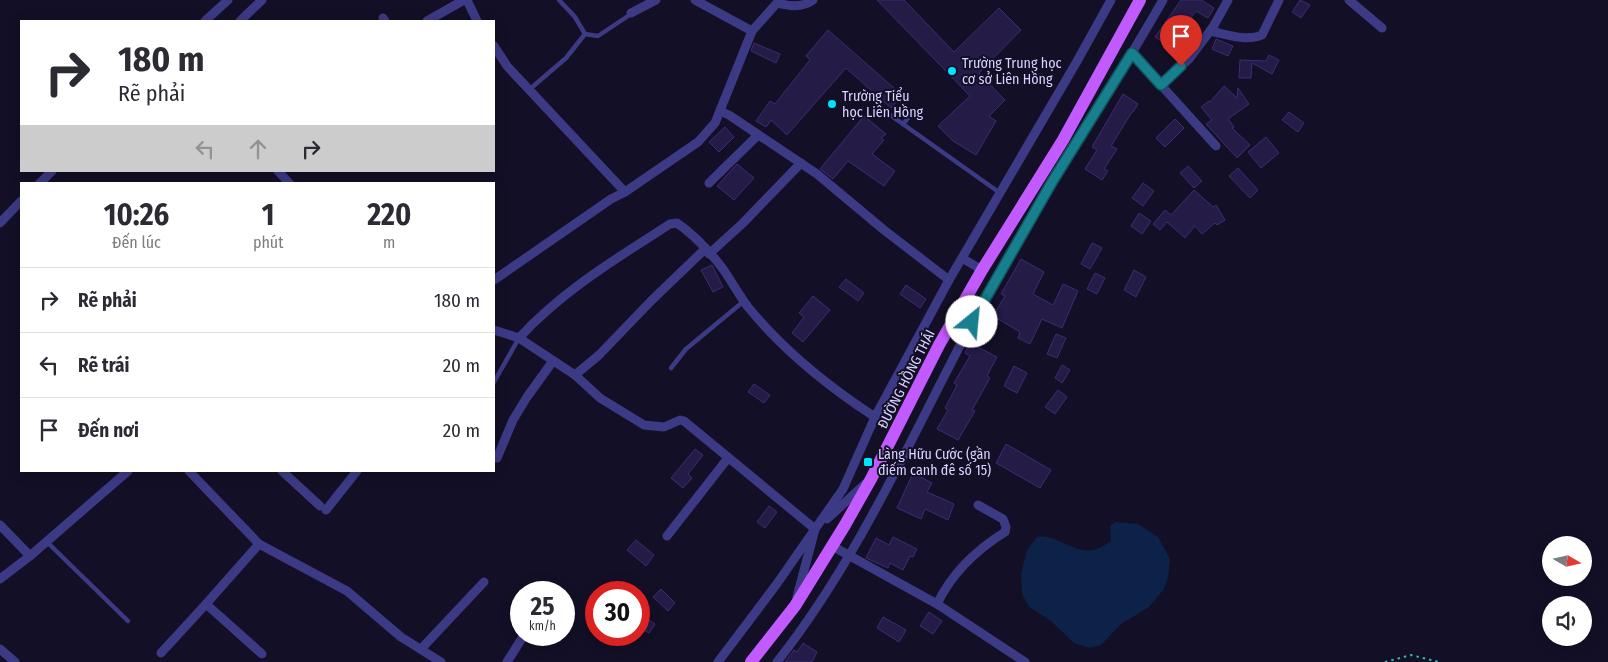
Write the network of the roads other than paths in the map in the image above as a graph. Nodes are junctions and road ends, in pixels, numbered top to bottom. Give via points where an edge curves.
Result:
1 (228, 0) edge
2 (262, 0) edge
3 (465, 0) edge
4 (559, 0) edge
5 (656, 0) edge
6 (695, 0) edge
7 (813, 0) edge
8 (1111, 0) edge
9 (1133, 0) edge
10 (1140, 0) edge
11 (1163, 0) edge
12 (1228, 0) edge
13 (1279, 0) edge
14 (1349, 0) edge
15 (776, 1) edge
16 (632, 13) joint
17 (206, 20) edge
18 (241, 20) edge
19 (429, 20) edge
20 (476, 20) edge
21 (1128, 20) junction
22 (1382, 28) dead end
23 (752, 31) junction
24 (1210, 31) junction
25 (585, 34) junction
26 (495, 48) edge
27 (1132, 53) junction
28 (1161, 85) junction
29 (530, 89) junction
30 (720, 111) junction
31 (886, 112) dead end
32 (913, 112) dead end
33 (903, 124) junction
34 (758, 135) junction
35 (1216, 146) dead end
36 (801, 163) junction
37 (51, 172) edge
38 (279, 172) edge
39 (41, 182) edge
40 (288, 182) edge
41 (709, 183) dead end
42 (624, 192) junction
43 (1000, 193) junction
44 (18, 205) edge
45 (0, 223) edge
46 (707, 251) junction
47 (962, 258) junction
48 (982, 270) junction
49 (495, 279) edge
50 (949, 280) junction
51 (744, 301) junction
52 (495, 330) edge
53 (519, 338) junction
54 (553, 361) junction
55 (671, 368) dead end
56 (575, 375) junction
57 (495, 380) edge
58 (875, 417) junction
59 (497, 458) dead end
60 (728, 458) junction
61 (127, 472) edge
62 (190, 472) edge
63 (283, 472) edge
64 (356, 472) edge
65 (871, 479) junction
66 (978, 505) dead end
67 (0, 525) edge
68 (815, 529) junction
69 (667, 536) dead end
70 (46, 542) junction
71 (259, 544) junction
72 (832, 546) junction
73 (30, 556) junction
74 (850, 557) junction
75 (0, 579) edge
76 (484, 582) dead end
77 (206, 604) junction
78 (937, 604) junction
79 (795, 606) junction
80 (128, 621) dead end
81 (517, 646) edge
82 (0, 649) edge
83 (421, 649) junction
84 (162, 653) dead end
85 (262, 654) dead end
86 (15, 662) edge
87 (442, 662) edge
88 (507, 662) edge
89 (718, 662) edge
90 (751, 662) edge
91 (777, 662) edge
92 (1025, 662) edge

1 - 17 street
2 - 18 street
3 - 19 street
3 - 20 street
4 - 25 lane
5 - 16 street
6 - 23 street
7 - 15 street via 789,6
8 - 43 street
9 - 21 street
10 - 21 main road, ĐƯỜNG HỒNG THÁI
11 - 27 street
12 - 24 street
13 - 24 street via 1262,35 1238,37
14 - 22 street
15 - 23 street
16 - 25 lane via 598,36
21 - 48 main road, ĐƯỜNG HỒNG THÁI via 1063,140
23 - 30 street
24 - 28 street via 1189,59
25 - 29 lane via 566,58
26 - 29 street via 507,66
27 - 28 street
27 - 74 street via 989,292
28 - 35 street
29 - 42 street
30 - 34 street
30 - 42 street via 715,123 698,142
31 - 33 lane
32 - 33 lane
33 - 43 lane
34 - 36 street
34 - 41 street
36 - 46 street via 743,223
36 - 50 street
37 - 39 street
38 - 40 street
42 - 49 street
43 - 47 street
44 - 45 street
46 - 51 street
46 - 53 street via 677,223 670,224 570,291
46 - 56 street
47 - 48 street
47 - 50 street
48 - 65 main road, ĐƯỜNG HỒNG THÁI via 939,345
50 - 58 street
51 - 55 lane via 686,349
51 - 58 street via 774,336 812,370
52 - 53 street
53 - 54 street
53 - 57 lane
54 - 56 street
54 - 59 street via 526,397
56 - 60 street via 600,398 633,420 654,427 684,421
58 - 68 street via 843,489
60 - 68 street
60 - 69 street
61 - 70 street
62 - 71 street
63 - 64 street via 323,508
65 - 68 street
65 - 72 main road, ĐƯỜNG HỒNG THÁI
66 - 78 street via 1003,520 1005,532 973,555 949,583
67 - 73 street
68 - 79 street
68 - 89 street
70 - 73 street
70 - 80 lane
71 - 77 street
71 - 83 street via 347,592
72 - 74 street
72 - 79 main road, ĐƯỜNG HỒNG THÁI
73 - 75 street
74 - 78 street
74 - 91 street
76 - 83 street
77 - 84 street
77 - 85 street
78 - 92 street
79 - 90 main road, ĐƯỜNG HỒNG THÁI
81 - 88 street
82 - 86 street
83 - 87 street

